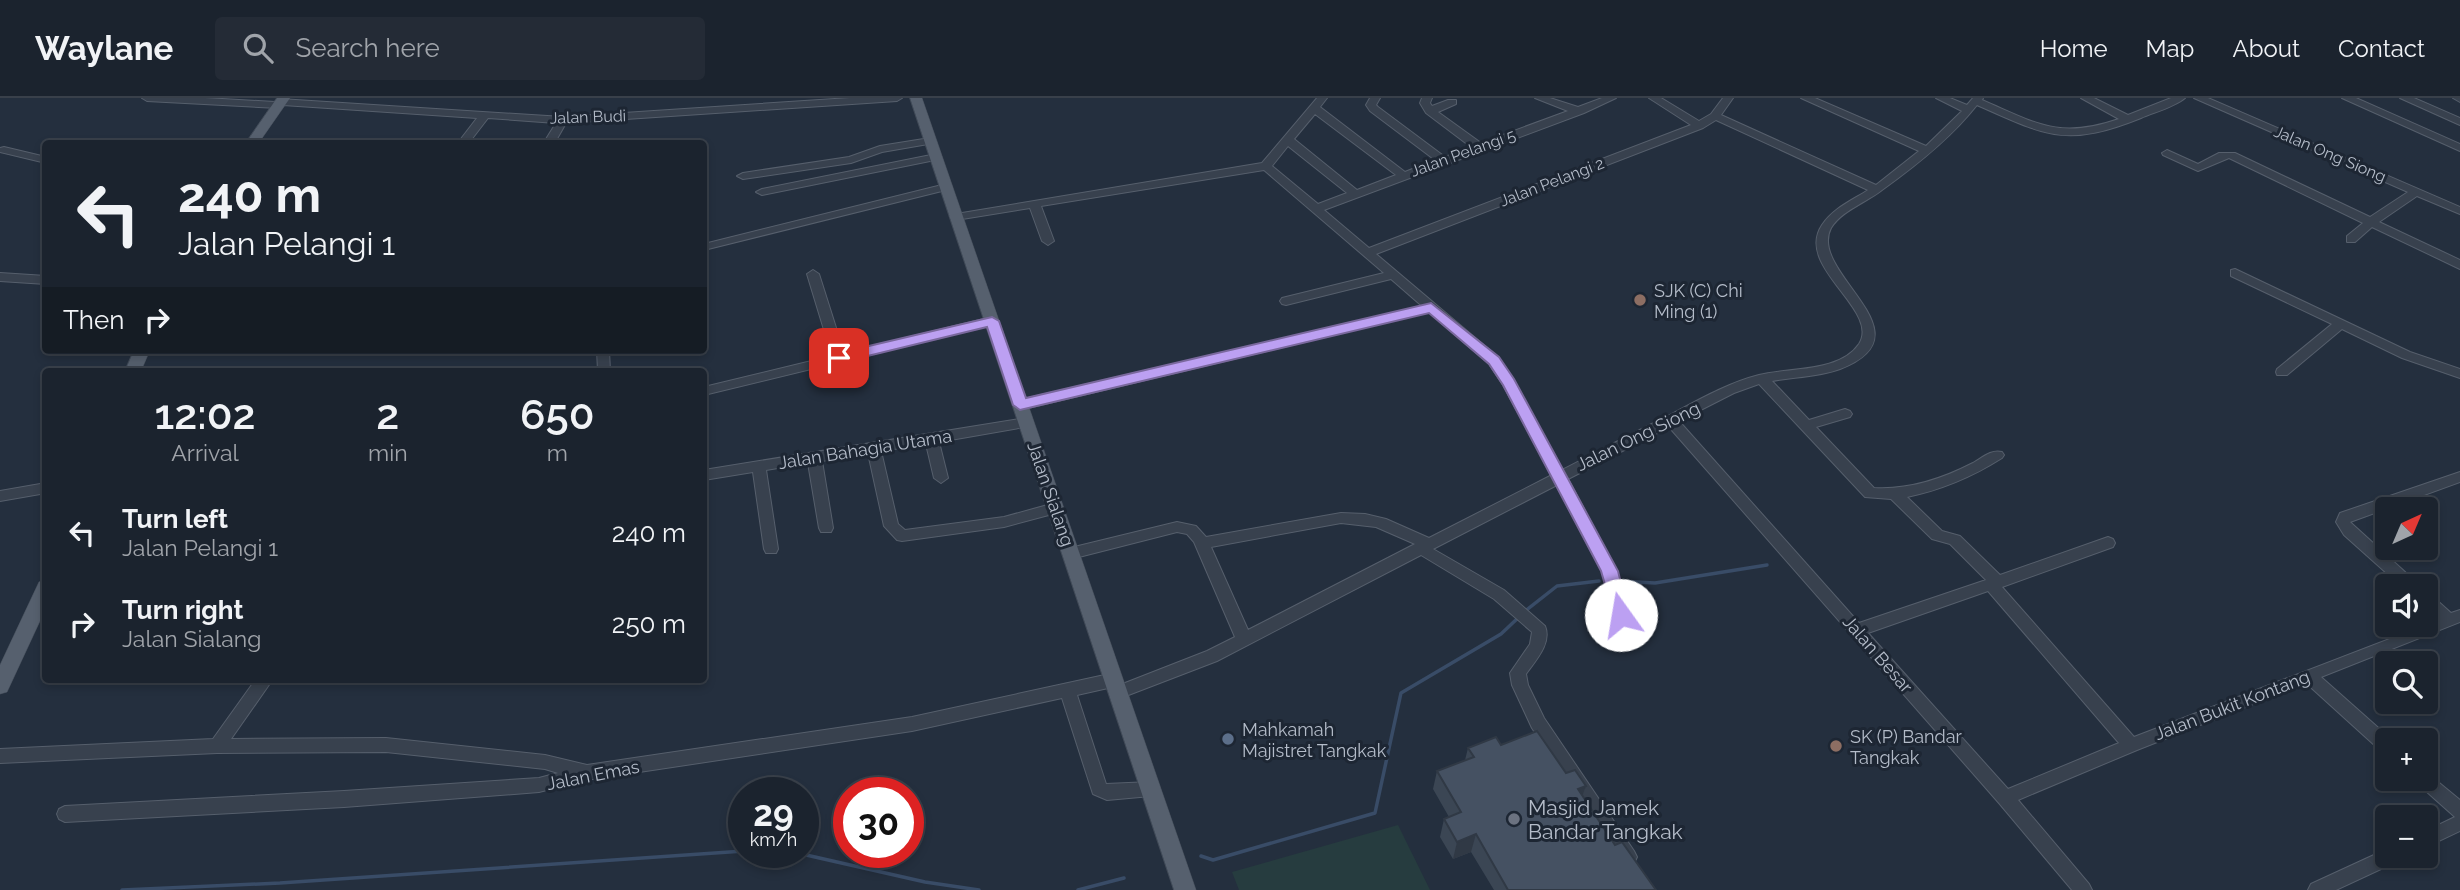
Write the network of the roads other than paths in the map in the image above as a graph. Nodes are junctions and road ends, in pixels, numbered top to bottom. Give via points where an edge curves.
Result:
1 (147, 98) edge
2 (897, 98) edge
3 (916, 98) edge
4 (1322, 98) edge
5 (1375, 98) edge
6 (1427, 98) edge
7 (1540, 98) edge
8 (1611, 98) edge
9 (1654, 98) edge
10 (1728, 98) edge
11 (1805, 98) edge
12 (1941, 98) edge
13 (2086, 98) edge
14 (2180, 98) edge
15 (2199, 98) edge
16 (2347, 98) edge
17 (2405, 98) edge
18 (281, 102) edge
19 (1452, 102) dead end
20 (1975, 103) edge
21 (1314, 108) junction
22 (1430, 111) junction
23 (1580, 111) junction
24 (485, 115) junction
25 (1715, 116) junction
26 (2126, 118) junction
27 (563, 120) junction
28 (2460, 122) edge
29 (1699, 126) junction
30 (254, 140) edge
31 (465, 140) edge
32 (550, 140) edge
33 (1288, 140) junction
34 (1480, 148) junction
35 (2460, 148) edge
36 (933, 149) junction
37 (4, 150) dead end
38 (1926, 150) junction
39 (2167, 153) dead end
40 (42, 159) edge
41 (1442, 160) junction
42 (1266, 166) junction
43 (792, 169) junction
44 (1403, 175) junction
45 (743, 176) dead end
46 (800, 184) junction
47 (946, 187) junction
48 (1876, 189) junction
49 (762, 192) dead end
50 (2416, 192) junction
51 (1355, 194) junction
52 (1034, 204) junction
53 (1316, 209) junction
54 (2460, 211) edge
55 (956, 216) junction
56 (2371, 222) junction
57 (2351, 239) dead end
58 (1048, 241) dead end
59 (707, 246) edge
60 (1367, 253) junction
61 (2460, 265) edge
62 (2235, 273) dead end
63 (813, 274) dead end
64 (1392, 275) junction
65 (0, 277) edge
66 (42, 280) edge
67 (1286, 301) dead end
68 (1431, 308) junction
69 (992, 321) junction
70 (2341, 323) junction
71 (839, 358) junction
72 (2282, 372) dead end
73 (2460, 374) edge
74 (1762, 379) junction
75 (707, 390) edge
76 (1020, 405) junction
77 (1846, 414) dead end
78 (1671, 421) junction
79 (1026, 423) junction
80 (1805, 426) junction
81 (931, 438) junction
82 (874, 448) junction
83 (1997, 455) dead end
84 (814, 457) junction
85 (759, 466) junction
86 (707, 475) edge
87 (1559, 475) junction
88 (2460, 477) edge
89 (941, 478) dead end
90 (42, 489) edge
91 (1893, 492) junction
92 (0, 496) edge
93 (1055, 508) junction
94 (826, 528) dead end
95 (1201, 543) junction
96 (2108, 543) dead end
97 (1424, 546) junction
98 (771, 549) dead end
99 (1070, 553) junction
100 (2397, 574) edge
101 (1994, 583) junction
102 (42, 596) edge
103 (2438, 607) edge
104 (1621, 615) dead end
105 (2455, 619) edge
106 (1857, 630) junction
107 (1244, 639) junction
108 (2308, 676) junction
109 (262, 683) edge
110 (0, 686) edge
111 (1116, 686) junction
112 (1068, 691) junction
113 (2375, 735) edge
114 (2131, 745) junction
115 (217, 746) junction
116 (0, 756) edge
117 (586, 773) junction
118 (1151, 789) junction
119 (2438, 791) edge
120 (2005, 798) junction
121 (2460, 811) edge
122 (65, 814) dead end
123 (2460, 823) edge
124 (2438, 833) edge
125 (2375, 863) edge
126 (1635, 868) edge
127 (1185, 890) edge
128 (2083, 890) edge
129 (2317, 890) edge

1 - 18 street, Jalan Budi
2 - 27 street, Jalan Budi
3 - 36 main road, Jalan Sialang
4 - 21 street
5 - 41 street via 1374,109
6 - 22 street
7 - 23 street
8 - 23 street, Jalan Pelangi 5
9 - 29 street
10 - 25 street, Jalan Pelangi 2
11 - 38 street
12 - 20 street
13 - 26 street
14 - 26 street
15 - 50 street, Jalan Ong Siong
16 - 35 street
17 - 28 street
18 - 24 street, Jalan Budi
18 - 30 main road
19 - 22 street
20 - 26 street via 2065,132 2099,128
20 - 38 street, Jalan Ong Siong
21 - 33 street
21 - 44 street
22 - 34 street
23 - 34 street, Jalan Pelangi 5
24 - 27 street, Jalan Budi
24 - 31 street
25 - 29 street, Jalan Pelangi 2
25 - 48 street
27 - 32 street
29 - 60 street, Jalan Pelangi 2
33 - 42 street
33 - 51 street
34 - 41 street, Jalan Pelangi 5
36 - 43 street via 880,149 851,160
36 - 46 street
36 - 47 main road, Jalan Sialang
37 - 40 street
38 - 48 street, Jalan Ong Siong
39 - 56 street via 2198,168 2231,155
41 - 44 street, Jalan Pelangi 5
42 - 52 street
42 - 53 street
43 - 45 street
43 - 46 street
44 - 51 street, Jalan Pelangi 5
46 - 49 street
47 - 55 main road, Jalan Sialang
47 - 59 street
48 - 74 street, Jalan Ong Siong via 1833,220 1822,242 1827,261 1862,311 1867,342 1839,365
50 - 54 street, Jalan Ong Siong
50 - 56 street
51 - 53 street, Jalan Pelangi 5
52 - 55 street
52 - 58 street
53 - 60 street
55 - 69 main road, Jalan Sialang
56 - 57 street
56 - 61 street
60 - 64 street
62 - 70 street
63 - 71 street
64 - 67 street
64 - 68 street
65 - 66 street
68 - 76 street
68 - 87 street via 1494,361
69 - 71 street
69 - 76 main road, Jalan Sialang
70 - 72 street
70 - 73 street via 2406,355
71 - 75 street
74 - 78 street, Jalan Ong Siong
74 - 80 street
76 - 79 main road, Jalan Sialang
77 - 80 street
78 - 87 street, Jalan Ong Siong
78 - 106 street, Jalan Besar
79 - 81 street, Jalan Bahagia Utama
79 - 93 main road, Jalan Sialang
80 - 91 street via 1867,491
81 - 82 street, Jalan Bahagia Utama
81 - 89 street
82 - 84 street, Jalan Bahagia Utama
82 - 93 street via 892,529 899,535 1004,523
83 - 91 street via 1923,489
84 - 85 street, Jalan Bahagia Utama
84 - 94 street
85 - 86 street, Jalan Bahagia Utama
85 - 98 street
87 - 97 street, Jalan Ong Siong
87 - 104 street via 1610,571
88 - 100 street via 2345,517 2349,531
90 - 92 street
91 - 101 street via 1937,536 1955,540
93 - 99 main road, Jalan Sialang
95 - 97 street via 1362,517 1401,528
95 - 99 street via 1191,530 1177,527
95 - 107 street
96 - 101 street
97 - 107 street, Jalan Ong Siong
97 - 126 street via 1526,615 1540,630 1540,638 1518,673 1520,685 1538,723
99 - 111 main road, Jalan Sialang
101 - 106 street
101 - 114 street
102 - 110 main road
103 - 105 street
105 - 108 street, Jalan Bukit Kontang
106 - 120 street, Jalan Besar
107 - 111 street, Jalan Ong Siong via 1212,656
108 - 113 street
108 - 114 street, Jalan Bukit Kontang
109 - 115 street
111 - 112 street, Jalan Emas
111 - 118 main road, Jalan Sialang
112 - 117 street, Jalan Emas via 912,724
112 - 118 street via 1099,789 1107,793
114 - 120 street, Jalan Bukit Kontang
115 - 116 street
115 - 117 street via 386,745 545,762
117 - 122 street, Jalan Emas via 539,785
118 - 127 main road, Jalan Sialang
119 - 121 street
120 - 128 street, Jalan Besar
123 - 124 street
125 - 129 street

